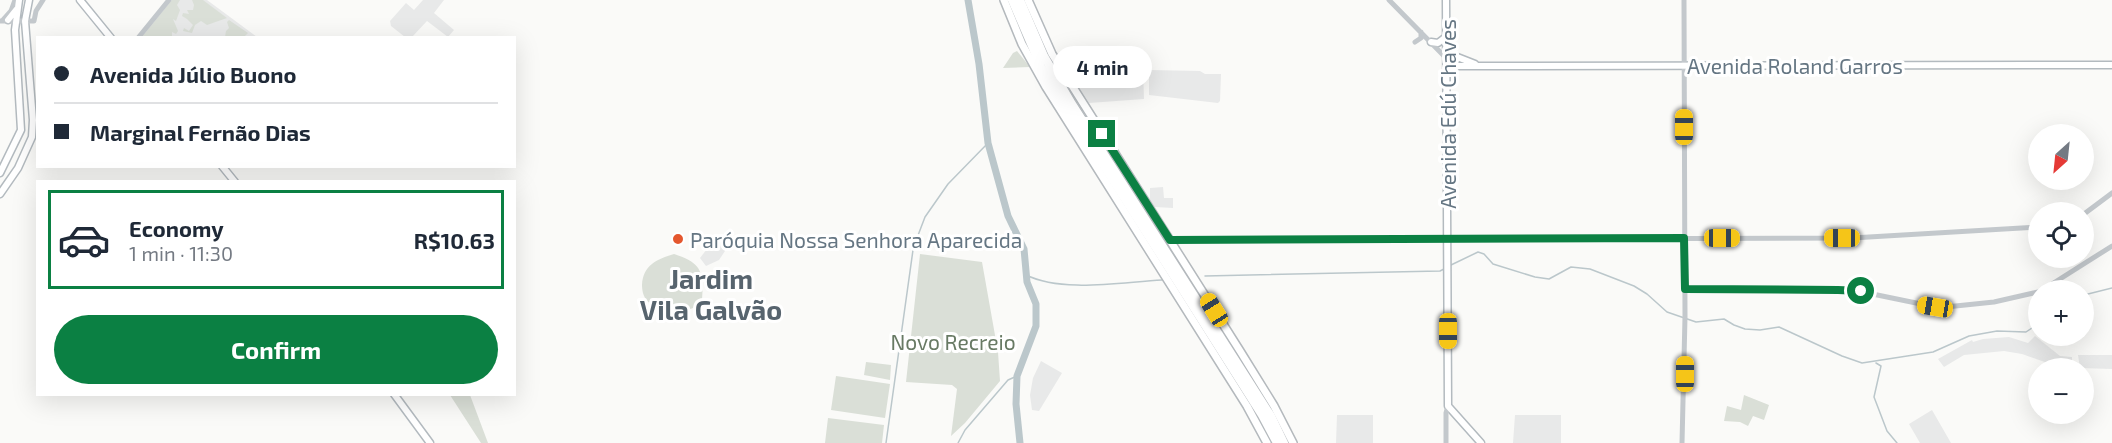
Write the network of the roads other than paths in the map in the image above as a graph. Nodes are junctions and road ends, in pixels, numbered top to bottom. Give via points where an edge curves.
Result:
1 (29, 0) edge
2 (80, 0) edge
3 (169, 0) edge
4 (1004, 0) edge
5 (1012, 0) edge
6 (1020, 0) edge
7 (1028, 0) edge
8 (1389, 0) edge
9 (1446, 0) edge
10 (1684, 0) edge
11 (17, 2) edge
12 (41, 2) edge
13 (26, 10) junction
14 (7, 20) edge
15 (26, 21) junction
16 (1421, 32) junction
17 (109, 36) edge
18 (140, 36) edge
19 (1447, 36) junction
20 (1415, 42) dead end
21 (1431, 42) junction
22 (1447, 59) junction
23 (1478, 65) junction
24 (2112, 65) edge
25 (1684, 66) junction
26 (224, 168) edge
27 (0, 173) edge
28 (233, 180) edge
29 (2112, 193) edge
30 (0, 194) edge
31 (2094, 206) edge
32 (2028, 228) edge
33 (1684, 238) junction
34 (1448, 239) junction
35 (1170, 240) junction
36 (2112, 246) edge
37 (2058, 280) edge
38 (1685, 289) junction
39 (2028, 294) edge
40 (395, 396) edge
41 (1448, 406) junction
42 (430, 443) edge
43 (1267, 443) edge
44 (1277, 443) edge
45 (1284, 443) edge
46 (1293, 443) edge
47 (1446, 443) edge
48 (1481, 443) edge
49 (1682, 443) edge

1 - 13 main road
2 - 17 main road
3 - 18 street
4 - 43 highway via 1046,87
5 - 44 highway via 1041,67
6 - 45 highway via 1044,56 1072,104 1271,416
7 - 35 highway via 1052,54
8 - 16 street, Avenida Roland Garros
9 - 19 main road, Avenida Edú Chaves
10 - 25 street
11 - 14 main road
11 - 14 street
12 - 13 street
12 - 15 street via 34,21
13 - 15 main road
14 - 15 street
14 - 27 main road via 21,130
15 - 30 main road via 32,137
16 - 20 street via 1421,38
16 - 21 street, Avenida Roland Garros
19 - 21 main road via 1438,43
19 - 22 main road, Avenida Edú Chaves
21 - 22 street, Avenida Roland Garros
22 - 23 main road, Avenida Roland Garros
22 - 23 main road, Avenida Roland Garros via 1462,65
22 - 34 main road, Avenida Edú Chaves
23 - 25 main road, Avenida Roland Garros
24 - 25 main road, Avenida Roland Garros
25 - 33 street
26 - 28 main road
29 - 31 street
32 - 33 street via 1852,238
33 - 34 street
33 - 38 street
34 - 35 street
34 - 41 main road, Avenida Edú Chaves
35 - 46 highway
36 - 37 street
38 - 39 street via 1853,290 1946,307
38 - 49 street
40 - 42 main road
41 - 47 street, Avenida Edú Chaves
41 - 48 main road

